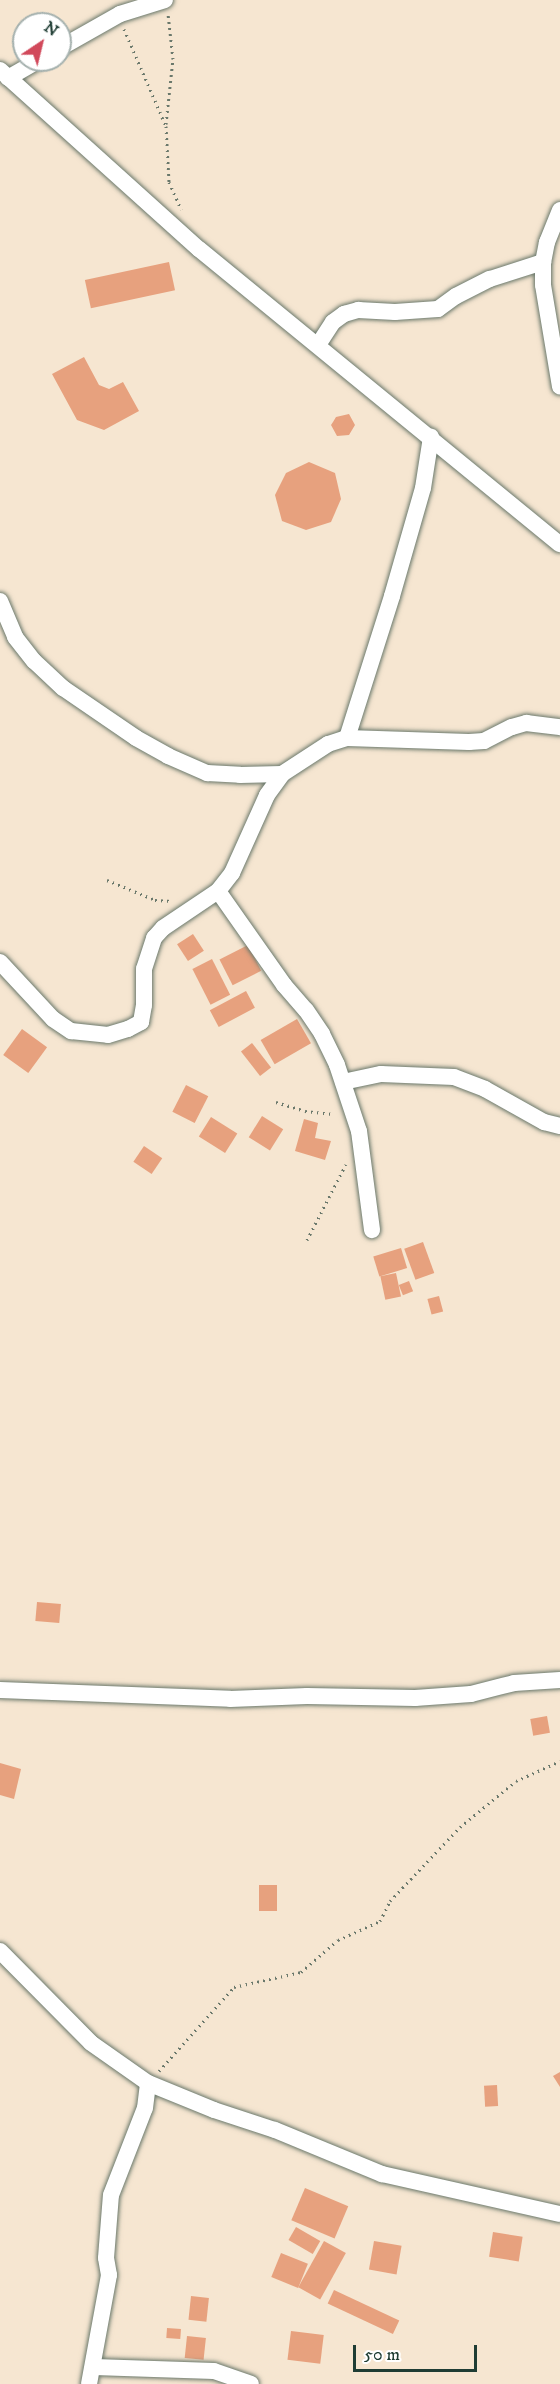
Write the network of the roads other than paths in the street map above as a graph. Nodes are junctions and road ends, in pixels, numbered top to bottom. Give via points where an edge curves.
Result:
1 (166, 6) edge
2 (72, 41) edge
3 (4, 74) edge
4 (560, 210) edge
5 (543, 262) junction
6 (556, 332) edge
7 (318, 345) junction
8 (560, 387) edge
9 (431, 437) junction
10 (560, 544) edge
11 (0, 601) edge
12 (560, 727) edge
13 (347, 738) junction
14 (282, 774) junction
15 (218, 891) junction
16 (0, 962) edge
17 (343, 1082) junction
18 (560, 1126) edge
19 (372, 1230) dead end
20 (560, 1680) edge
21 (0, 1690) edge
22 (0, 1951) edge
23 (148, 2083) junction
24 (560, 2214) edge
25 (94, 2367) junction
26 (89, 2384) edge
27 (251, 2384) edge

1 - 2 street via 120,14
3 - 7 street via 199,249
4 - 5 street
5 - 6 street via 543,285
5 - 7 street via 490,279 438,309 358,310 344,314 333,322
6 - 8 street
7 - 9 street
9 - 10 street
9 - 13 street via 423,488
11 - 14 street via 15,636 34,661 63,688 136,738 207,773
12 - 13 street via 526,723 484,741 469,742
13 - 14 street via 328,744
14 - 15 street via 267,795 232,873
15 - 16 street via 154,938 144,969 141,1022 108,1035 71,1030 53,1019
15 - 17 street via 322,1034
17 - 18 street via 381,1074 454,1077 485,1089 544,1122
17 - 19 street via 355,1116
20 - 21 street via 415,1698 230,1699
22 - 23 street via 91,2043
23 - 24 street via 382,2174
23 - 25 street via 145,2108 111,2195 106,2258 109,2275
25 - 26 street
25 - 27 street via 214,2371

